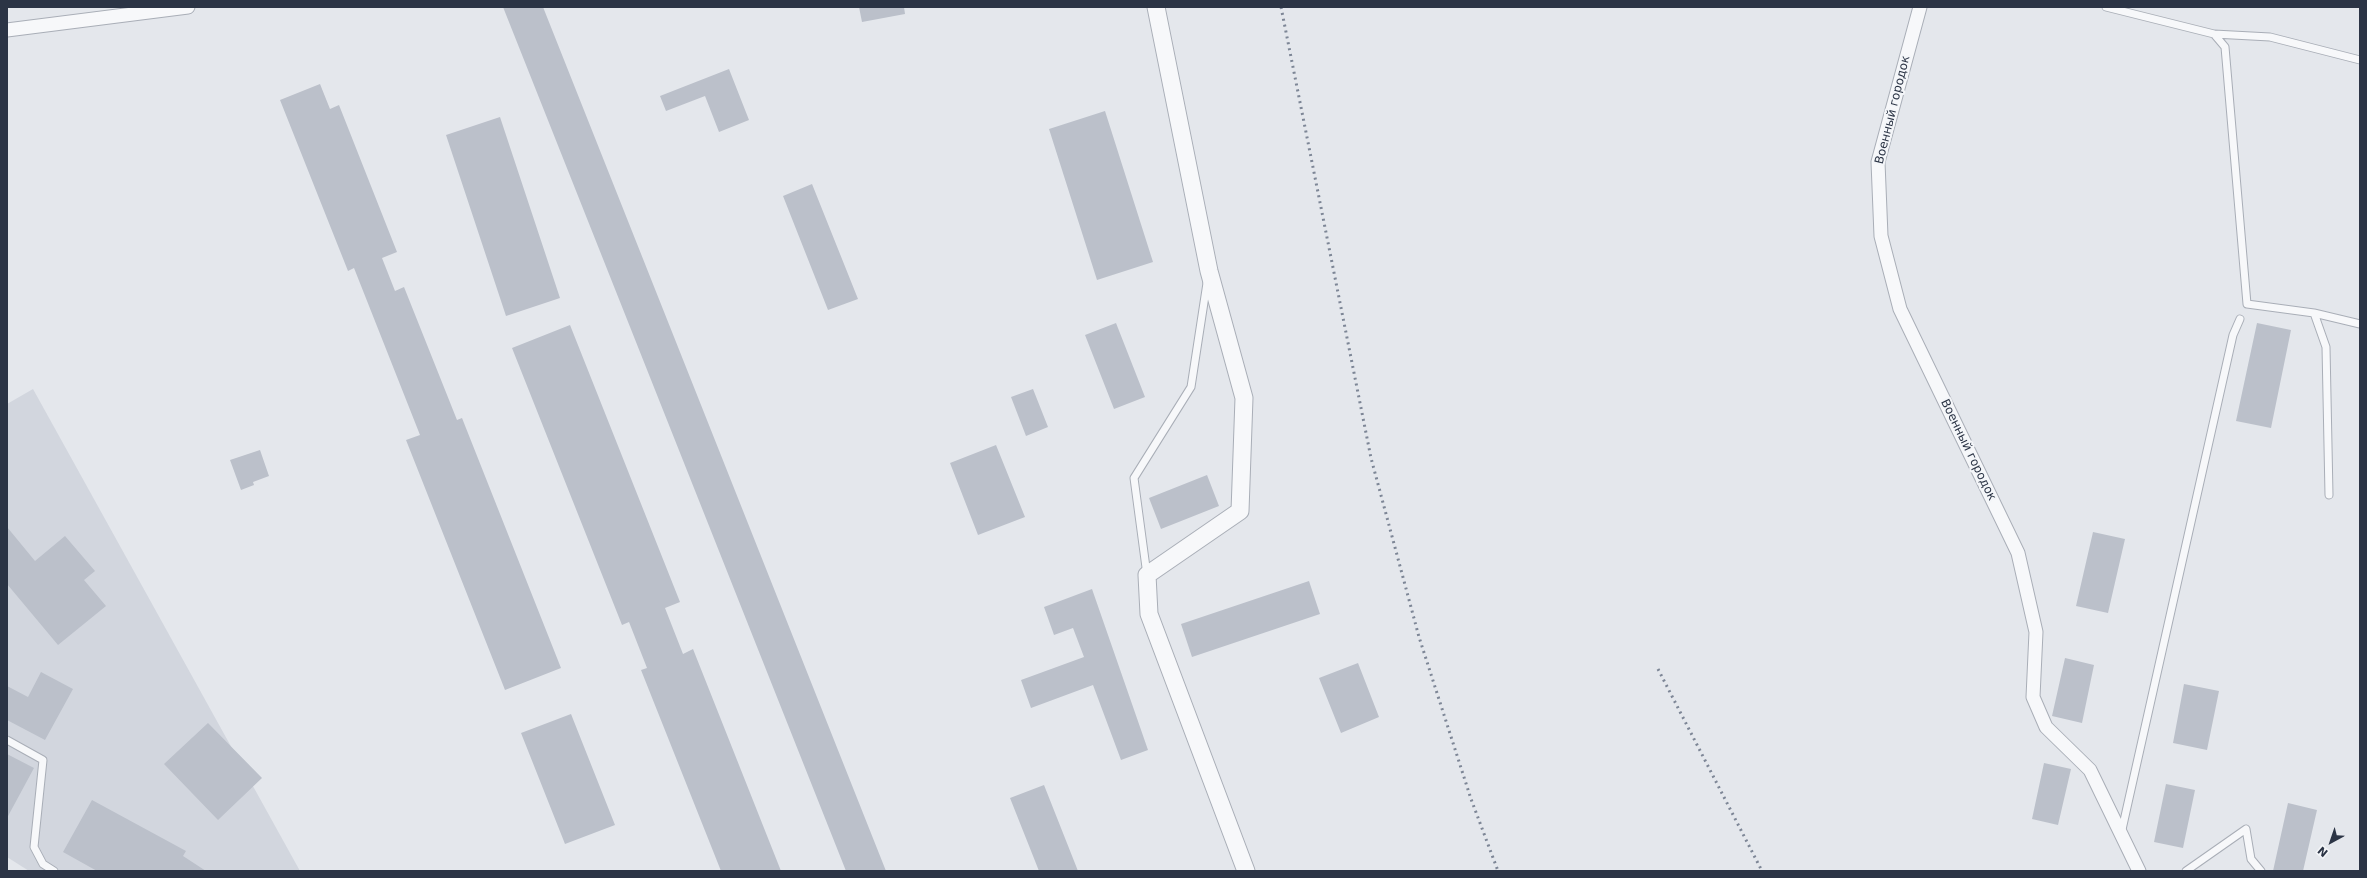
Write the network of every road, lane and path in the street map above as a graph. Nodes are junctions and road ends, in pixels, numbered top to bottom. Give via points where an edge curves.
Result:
1 (188, 7) edge
2 (1156, 7) edge
3 (1920, 7) edge
4 (2106, 7) edge
5 (94, 12) edge
6 (7, 30) edge
7 (2214, 34) junction
8 (2360, 60) edge
9 (1209, 271) junction
10 (2314, 313) junction
11 (2240, 319) dead end
12 (2360, 324) edge
13 (2329, 495) dead end
14 (1147, 575) junction
15 (7, 740) edge
16 (2121, 834) junction
17 (54, 871) edge
18 (1246, 871) edge
19 (2139, 871) edge
20 (2186, 871) edge
21 (2261, 871) edge

1 - 5 street
2 - 9 street
3 - 16 street, Военный городок via 1878,162 1882,236 1900,309 2018,553 2036,632 2033,697 2046,727 2090,770
4 - 7 lane
5 - 6 street
7 - 8 lane via 2270,37
7 - 10 lane via 2225,47 2248,304
9 - 14 lane via 1191,387 1134,478
9 - 14 street via 1244,398 1240,511
10 - 12 lane
10 - 13 lane via 2326,347
11 - 16 lane via 2233,335
14 - 18 street via 1149,614
15 - 17 lane via 43,760 34,847 43,864
16 - 19 street, Военный городок
20 - 21 lane via 2246,829 2251,858

